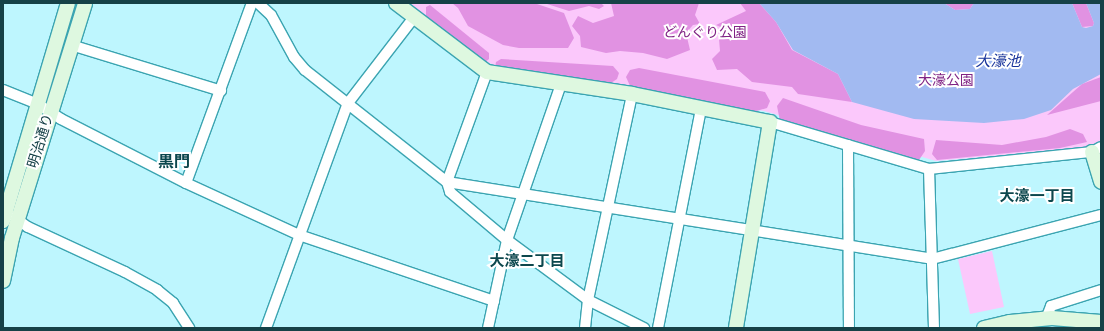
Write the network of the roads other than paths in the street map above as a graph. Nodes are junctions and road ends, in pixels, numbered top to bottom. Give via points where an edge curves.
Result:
1 (68, 3) edge
2 (85, 3) edge
3 (252, 3) edge
4 (258, 3) edge
5 (396, 3) edge
6 (415, 16) junction
7 (72, 45) junction
8 (487, 72) junction
9 (561, 84) junction
10 (3, 90) edge
11 (221, 91) junction
12 (632, 94) junction
13 (348, 104) junction
14 (44, 107) junction
15 (700, 108) junction
16 (770, 122) junction
17 (848, 145) junction
18 (1096, 150) edge
19 (929, 169) junction
20 (447, 182) junction
21 (1101, 182) edge
22 (186, 183) junction
23 (523, 195) junction
24 (608, 208) junction
25 (1101, 215) edge
26 (7, 217) edge
27 (679, 220) junction
28 (753, 231) junction
29 (299, 235) junction
30 (507, 240) junction
31 (849, 246) junction
32 (932, 259) junction
33 (3, 281) edge
34 (1101, 290) edge
35 (588, 300) junction
36 (494, 301) junction
37 (1046, 319) junction
38 (1101, 322) edge
39 (188, 328) edge
40 (266, 328) edge
41 (488, 328) edge
42 (585, 328) edge
43 (644, 328) edge
44 (658, 328) edge
45 (736, 328) edge
46 (849, 328) edge
47 (934, 328) edge
48 (984, 328) edge

1 - 14 street, 明治通り
2 - 7 street, 明治通り
3 - 11 street
4 - 13 street via 271,15 294,57 305,70
5 - 6 street
6 - 8 street
6 - 13 street
7 - 11 street
7 - 14 street, 明治通り
8 - 9 street
8 - 20 street
9 - 12 street
9 - 23 street
10 - 14 street
11 - 22 street
12 - 15 street
12 - 24 street
13 - 20 street
13 - 29 street
14 - 22 street via 61,119
14 - 26 street, 明治通り
15 - 16 street
15 - 27 street
16 - 17 street
16 - 28 street
17 - 19 street
17 - 31 street
18 - 19 street
18 - 21 street
19 - 32 street
20 - 23 street
20 - 30 street via 450,192
22 - 29 street
23 - 24 street
23 - 30 street
24 - 27 street
24 - 35 street
25 - 32 street
26 - 33 street, 明治通り
26 - 39 street via 125,272 157,290 173,303
27 - 28 street
27 - 44 street
28 - 31 street
28 - 45 street
29 - 36 street
29 - 40 street
30 - 35 street
30 - 36 street
31 - 32 street
31 - 46 street
32 - 47 street
34 - 37 street via 1051,306
35 - 42 street
35 - 43 street
36 - 41 street
37 - 38 street
37 - 48 street via 1010,322

